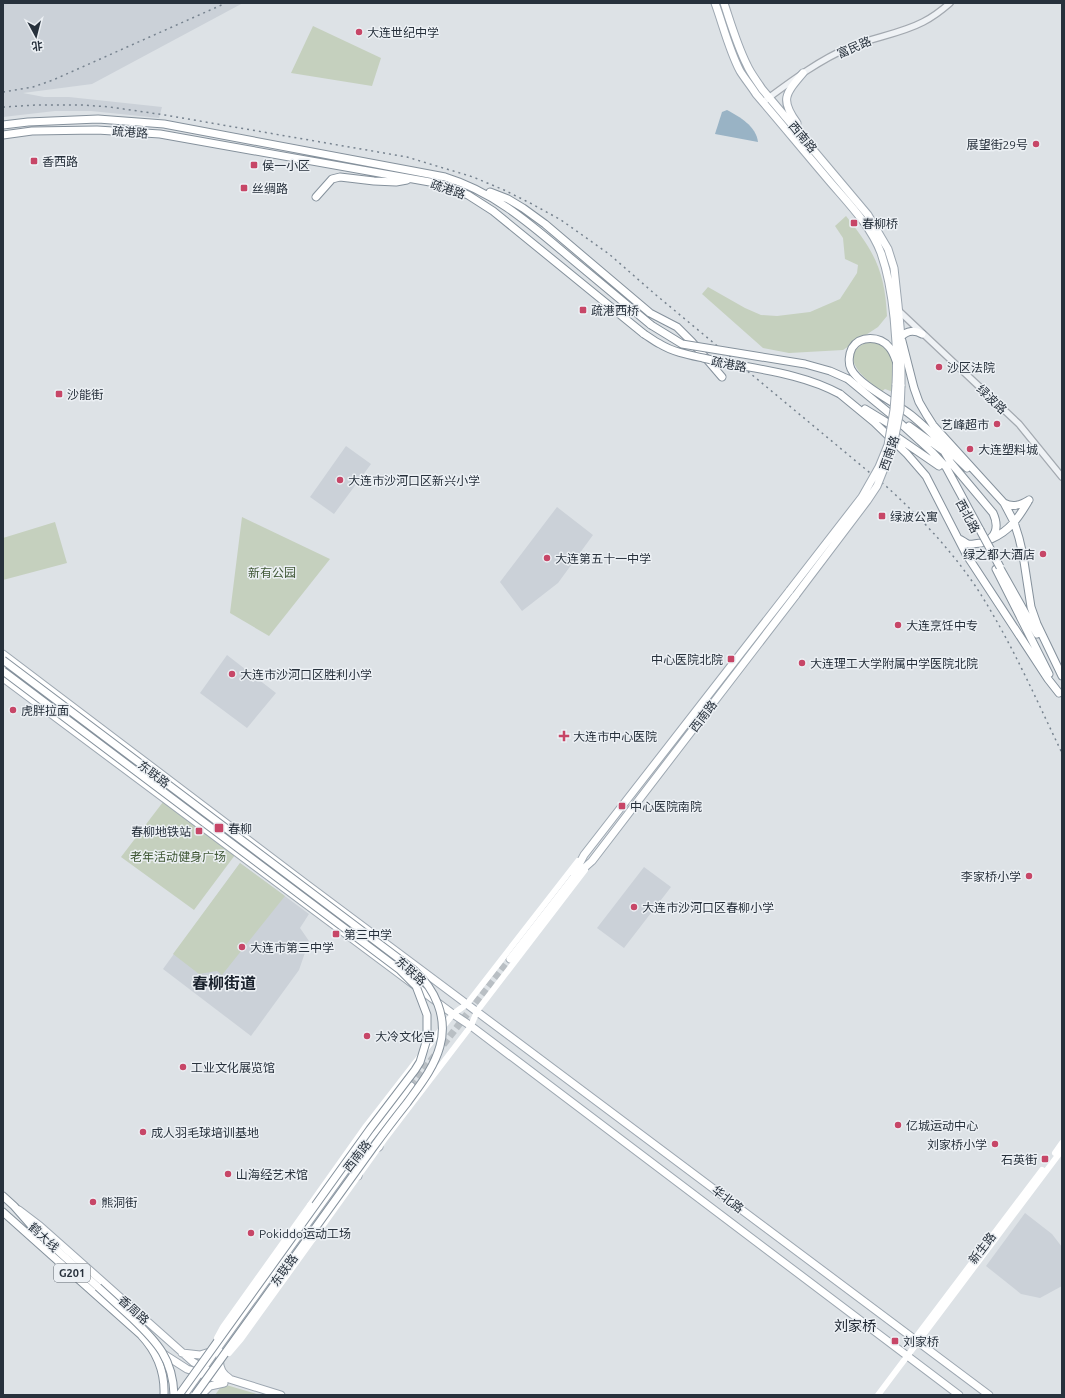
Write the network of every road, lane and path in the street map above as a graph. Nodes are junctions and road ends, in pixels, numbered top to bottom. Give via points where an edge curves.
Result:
1 (715, 3) edge
2 (724, 3) edge
3 (950, 3) edge
4 (803, 73) junction
5 (769, 97) junction
6 (763, 102) junction
7 (3, 125) edge
8 (3, 135) edge
9 (808, 143) junction
10 (412, 179) junction
11 (462, 182) junction
12 (316, 196) dead end
13 (899, 311) junction
14 (922, 334) junction
15 (901, 337) junction
16 (897, 363) junction
17 (722, 377) dead end
18 (848, 379) junction
19 (899, 385) junction
20 (840, 394) junction
21 (874, 422) junction
22 (944, 452) junction
23 (939, 466) junction
24 (972, 473) junction
25 (1062, 477) edge
26 (990, 487) junction
27 (1004, 503) junction
28 (1014, 522) junction
29 (978, 531) junction
30 (959, 539) junction
31 (991, 539) junction
32 (998, 568) junction
33 (3, 654) edge
34 (3, 660) edge
35 (3, 671) edge
36 (1062, 677) edge
37 (3, 678) edge
38 (1060, 696) edge
39 (584, 855) junction
40 (592, 861) junction
41 (573, 878) junction
42 (510, 959) tunnel mouth
43 (467, 1004) junction
44 (477, 1011) junction
45 (453, 1014) junction
46 (471, 1026) junction
47 (411, 1086) tunnel mouth
48 (361, 1134) junction
49 (1062, 1143) edge
50 (379, 1147) junction
51 (1062, 1150) edge
52 (360, 1155) junction
53 (358, 1176) junction
54 (3, 1196) edge
55 (327, 1196) junction
56 (311, 1203) junction
57 (14, 1206) junction
58 (3, 1212) edge
59 (141, 1335) junction
60 (916, 1340) junction
61 (219, 1350) junction
62 (181, 1352) junction
63 (908, 1356) junction
64 (205, 1369) junction
65 (229, 1381) junction
66 (164, 1395) edge
67 (174, 1395) edge
68 (179, 1395) edge
69 (184, 1395) edge
70 (189, 1395) edge
71 (194, 1395) edge
72 (201, 1395) edge
73 (267, 1395) edge
74 (281, 1395) edge
75 (878, 1395) edge
76 (960, 1395) edge
77 (989, 1395) edge

1 - 6 main road, 西南路 via 740,70
2 - 5 main road, 西南路 via 747,66
3 - 4 street, 富民路 via 923,22 850,47
4 - 5 street, 富民路
4 - 9 main road via 788,92 786,102 789,112
5 - 6 street, 富民路
5 - 9 main road, 西南路
6 - 16 main road, 西南路 via 862,220 880,252 892,306
7 - 11 main road via 98,119 164,124 412,170
8 - 10 main road, 疏港路 via 32,131 97,130 160,134
9 - 13 main road, 西南路 via 873,220 888,249 894,268
10 - 12 main road via 396,182 340,177 332,179
10 - 20 main road, 疏港路, bridge via 441,184 468,194 661,345 726,364 796,376 825,385
11 - 17 main road via 523,208 650,313 676,327
11 - 18 main road, bridge via 505,205 651,325 682,344 805,364
13 - 14 street, 绿波路
13 - 15 main road, 西南路
14 - 15 main road via 912,331
14 - 25 street, 绿波路 via 1019,424
15 - 19 main road, 西南路
15 - 26 main road via 914,388 926,414
16 - 19 main road, 西南路
16 - 24 main road via 889,347 880,340 870,338 860,340 853,347 849,358 851,368 858,378 910,414
18 - 22 main road
18 - 29 main road, 西北路 via 888,412 946,467
19 - 39 main road, 西南路, bridge via 888,445 862,497
19 - 40 main road, 西南路, bridge via 900,410 894,446 877,486
20 - 21 main road
20 - 23 main road, 西北路 via 902,431
21 - 23 main road
21 - 30 main road via 926,476
22 - 24 main road
22 - 31 main road via 993,512 997,522
23 - 29 main road, 西北路
24 - 26 main road
26 - 27 main road
27 - 28 main road
27 - 28 main road via 1013,506 1029,500
28 - 31 main road via 1004,532
28 - 36 main road via 1031,607
29 - 32 main road, 西北路
30 - 31 main road via 968,544
30 - 38 main road via 966,554
32 - 36 main road, 西北路
32 - 38 main road, 西北路
33 - 43 main road, 华北路
34 - 64 main road, 东联路, bridge via 408,966 431,989 439,1006 442,1027 440,1046 425,1079
35 - 64 main road, 东联路, bridge via 400,970 416,986 425,1011 428,1022 427,1039 416,1070 370,1129
37 - 45 main road, 华北路
39 - 41 main road, 西南路
39 - 43 main road, 西南路
40 - 41 main road, 西南路
40 - 44 main road, 西南路
41 - 42 main road, 西南路
43 - 44 main road, 华北路
43 - 45 main road, 西南路
44 - 46 main road, 西南路
44 - 60 main road, 华北路
45 - 46 main road, 华北路
45 - 48 main road, 西南路
46 - 50 main road, 西南路
46 - 63 main road, 华北路
47 - 52 main road, 西南路
48 - 52 main road
48 - 56 main road, 西南路
49 - 60 main road, 新生路
50 - 52 main road
50 - 53 main road, 西南路
51 - 60 main road, 新生路
52 - 53 main road
52 - 55 main road, 西南路
52 - 61 main road, 西南路
53 - 64 main road, 西南路, bridge via 241,1339
54 - 57 main road, 香周路 / G201
55 - 56 main road
55 - 61 main road, 西南路
56 - 64 main road, 西南路, bridge via 223,1327
57 - 62 main road, 香周路 via 40,1226
57 - 67 main road, 鹤大线 / G201, bridge via 36,1231 147,1332 159,1346 171,1373
58 - 59 main road, 香周路 / G201
59 - 64 main road, 香周路 via 168,1358
59 - 66 main road, G201 via 150,1344 159,1361 164,1380
60 - 63 main road, 新生路
60 - 77 main road, 华北路
61 - 62 main road via 200,1355
61 - 64 main road, 西南路
61 - 65 main road via 220,1367
62 - 64 main road, 香周路
63 - 75 main road, 新生路
63 - 76 main road, 华北路
64 - 65 main road, 香周路
64 - 68 main road, 东联路, bridge
64 - 69 main road, 西南路
64 - 70 main road
64 - 71 main road, 东联路, bridge
65 - 72 main road via 210,1386
65 - 73 main road, 香周路
65 - 74 main road, 香周路

